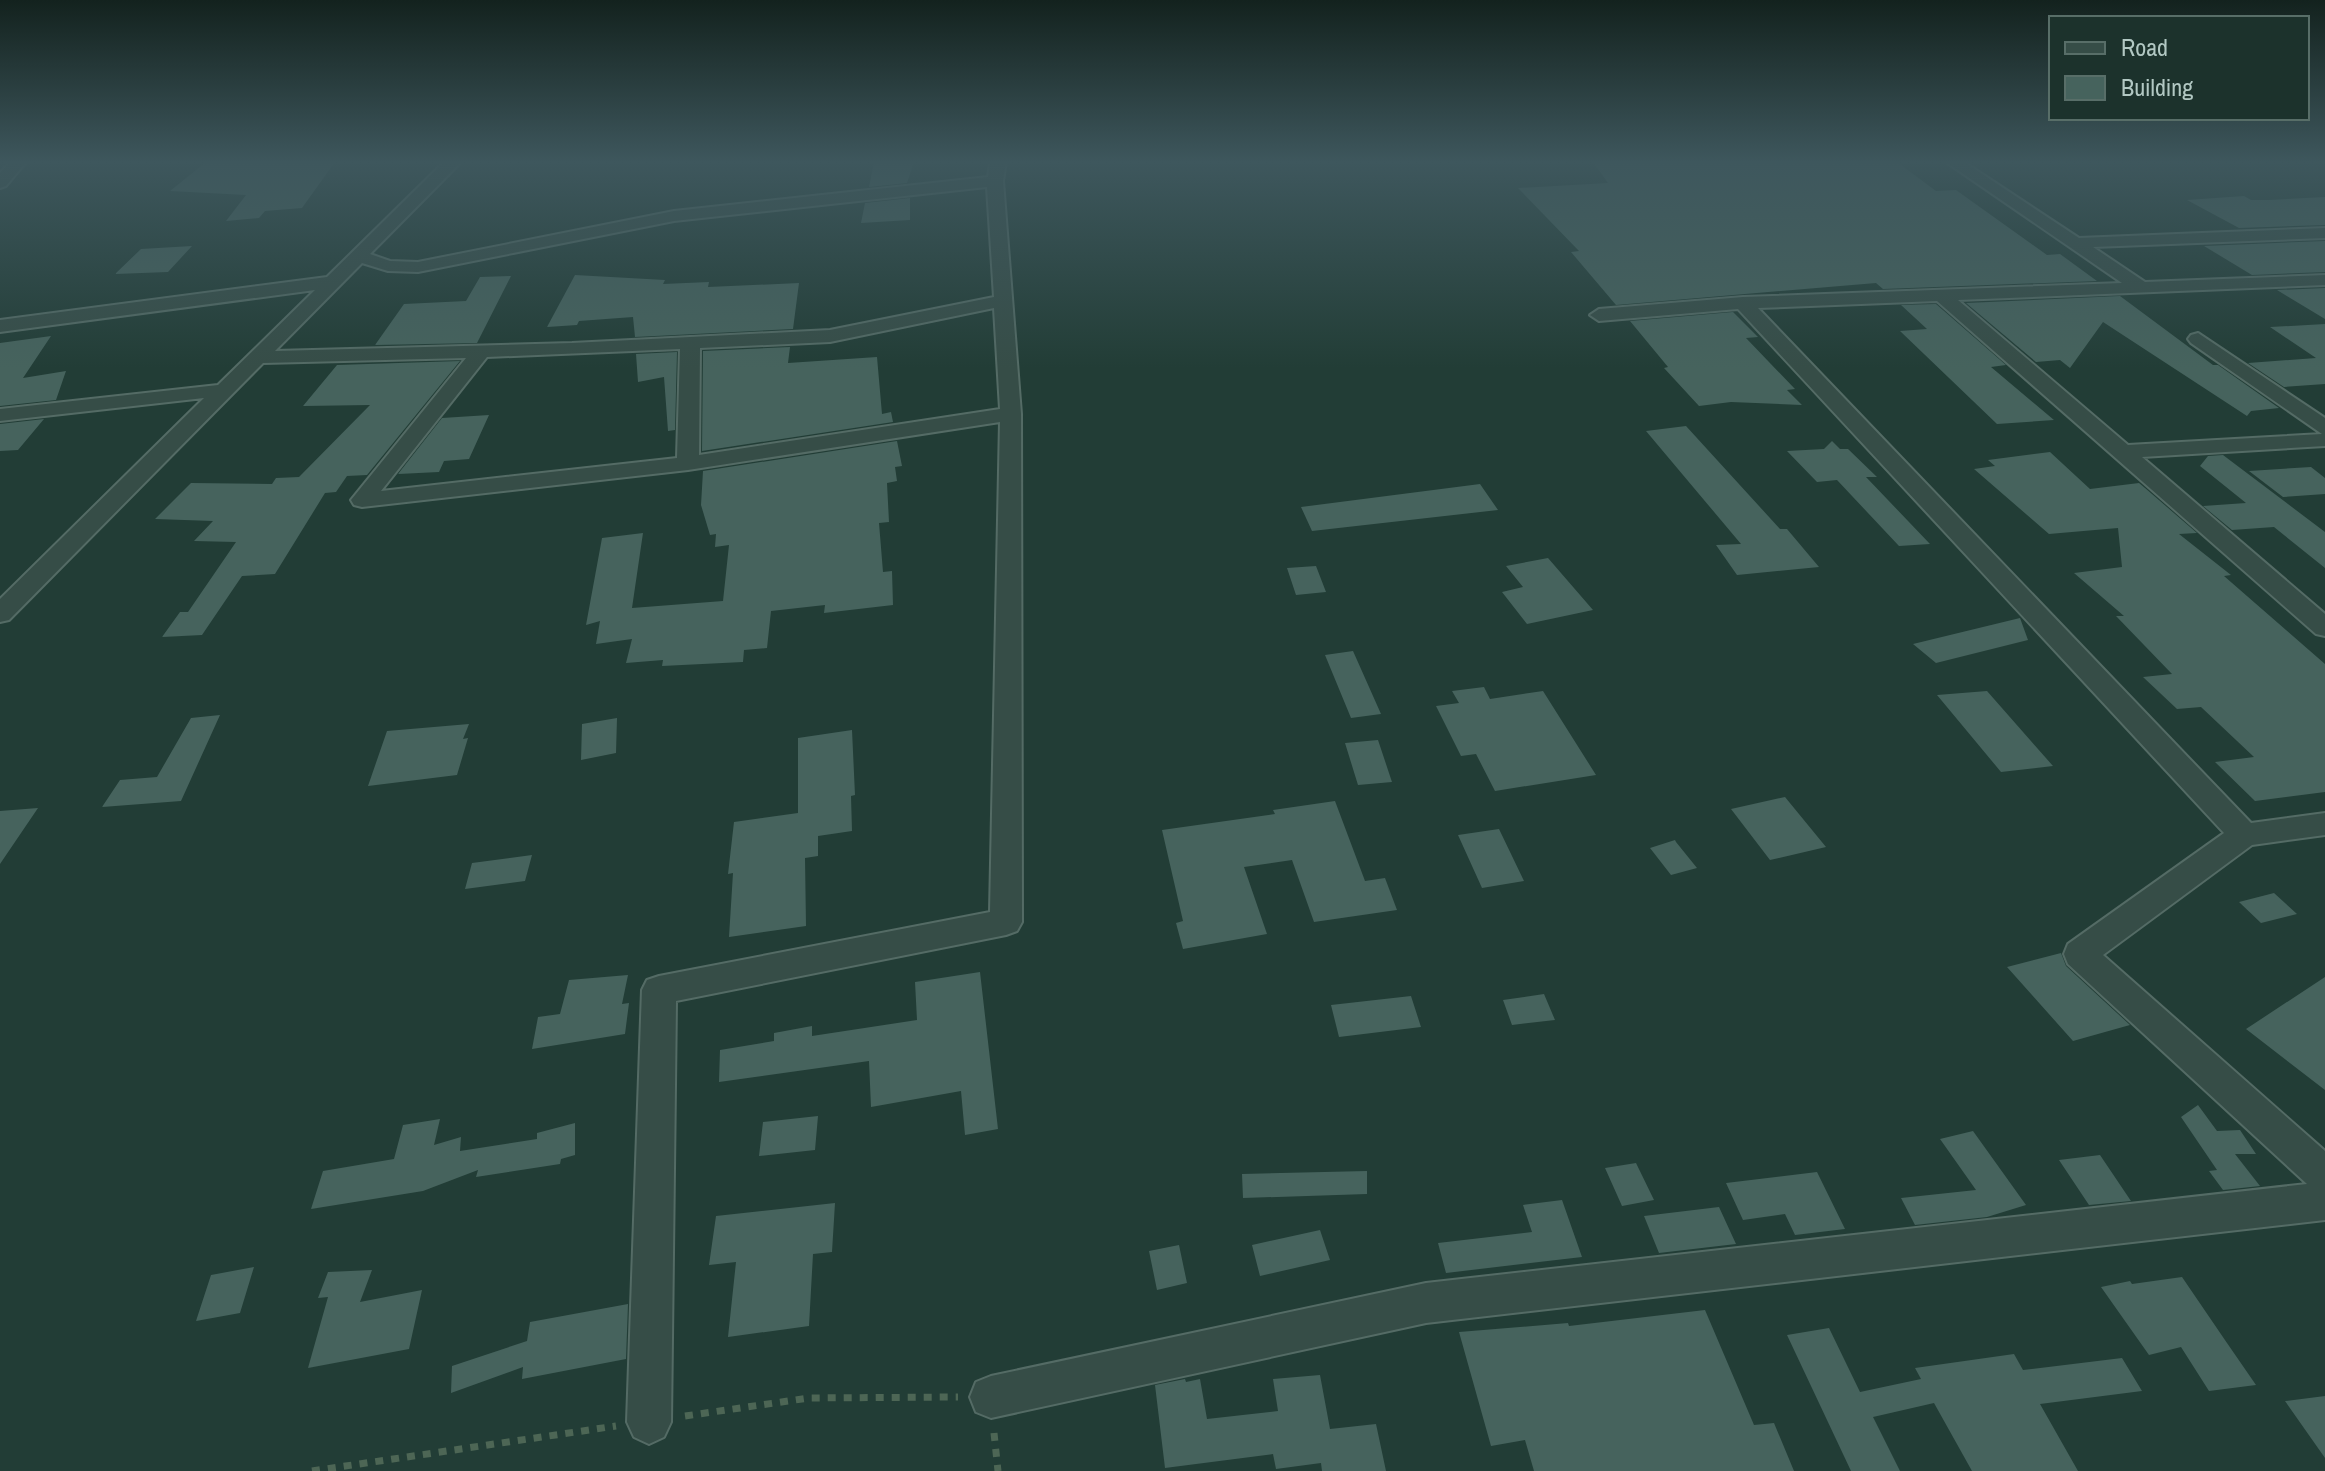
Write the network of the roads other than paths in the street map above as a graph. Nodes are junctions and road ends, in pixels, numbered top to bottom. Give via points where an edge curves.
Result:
1 (384, 231) edge
2 (600, 231) edge
3 (999, 231) edge
4 (2057, 231) edge
5 (2325, 233) edge
6 (2076, 243) junction
7 (358, 256) junction
8 (2325, 280) edge
9 (332, 282) junction
10 (2144, 289) junction
11 (1944, 297) junction
12 (1003, 301) junction
13 (1743, 303) junction
14 (1599, 315) dead end
15 (0, 326) edge
16 (2198, 339) dead end
17 (690, 345) junction
18 (481, 352) junction
19 (257, 357) junction
20 (224, 390) junction
21 (1011, 414) junction
22 (0, 415) edge
23 (2325, 428) edge
24 (2325, 440) edge
25 (2124, 452) junction
26 (688, 463) junction
27 (5, 604) edge
28 (2325, 628) edge
29 (2325, 824) edge
30 (2244, 835) junction
31 (2325, 1176) edge
32 (2325, 1201) edge
33 (991, 1397) dead end
34 (649, 1422) dead end

1 - 7 street
2 - 7 street via 418,267 388,266
3 - 12 street
4 - 6 street
5 - 6 street
6 - 10 street
7 - 9 street
8 - 10 street
9 - 15 street
9 - 19 street
10 - 11 street
11 - 13 street
11 - 25 street
12 - 17 street via 830,336
12 - 21 street
13 - 14 street
13 - 30 street
16 - 23 street
17 - 18 street
17 - 26 street
18 - 19 street
18 - 26 street via 362,500
19 - 20 street
20 - 22 street
20 - 27 street
21 - 26 street
21 - 34 street via 1006,922 659,990
24 - 25 street
25 - 28 street
29 - 30 street
30 - 31 street via 2080,954
32 - 33 street via 1426,1303

